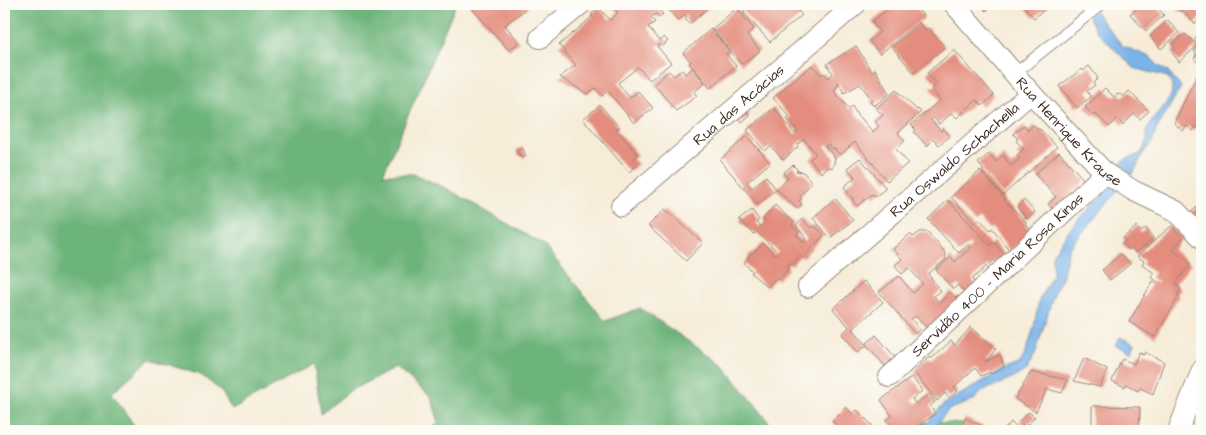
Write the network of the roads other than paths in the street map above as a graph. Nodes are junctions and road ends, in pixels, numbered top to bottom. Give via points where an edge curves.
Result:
1 (581, 4) edge
2 (856, 4) edge
3 (954, 4) edge
4 (1102, 4) edge
5 (540, 38) dead end
6 (1014, 74) junction
7 (1031, 93) junction
8 (1105, 173) junction
9 (621, 206) dead end
10 (1202, 238) edge
11 (808, 287) dead end
12 (1202, 370) edge
13 (889, 377) dead end
14 (1178, 431) edge

1 - 5 street
2 - 9 street, Rua das Acácias
3 - 6 street, Rua Henrique Krause
4 - 6 lane
6 - 7 street, Rua Henrique Krause
7 - 8 street, Rua Henrique Krause
7 - 11 street, Rua Oswaldo Schachella
8 - 10 street, Rua Henrique Krause via 1176,211
8 - 13 street, Servidão 400 - Maria Rosa Kinas
12 - 14 street

